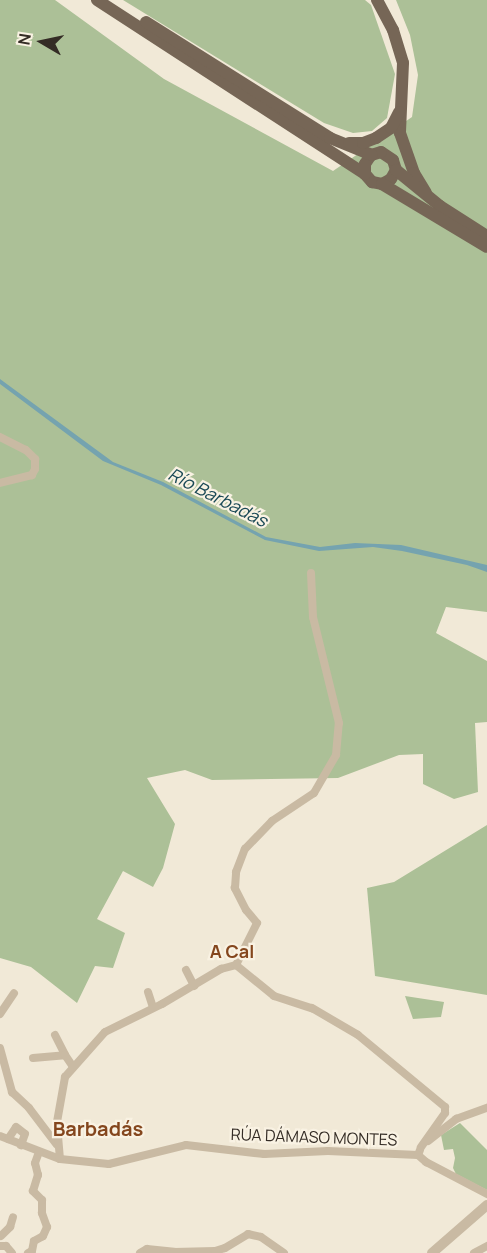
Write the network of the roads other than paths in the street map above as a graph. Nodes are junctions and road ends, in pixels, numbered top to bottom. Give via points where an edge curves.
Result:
1 (98, 0) edge
2 (104, 0) edge
3 (377, 0) edge
4 (396, 130) junction
5 (345, 144) junction
6 (375, 154) junction
7 (395, 167) junction
8 (365, 174) junction
9 (382, 184) junction
10 (426, 193) junction
11 (487, 236) edge
12 (487, 247) edge
13 (0, 437) edge
14 (0, 483) edge
15 (311, 573) dead end
16 (236, 965) junction
17 (186, 969) dead end
18 (194, 986) junction
19 (148, 992) dead end
20 (14, 993) dead end
21 (153, 1008) junction
22 (0, 1014) edge
23 (55, 1035) dead end
24 (0, 1048) edge
25 (65, 1055) junction
26 (33, 1058) dead end
27 (73, 1067) junction
28 (487, 1108) edge
29 (4, 1138) edge
30 (21, 1145) junction
31 (57, 1145) junction
32 (419, 1151) junction
33 (39, 1152) junction
34 (60, 1159) junction
35 (487, 1194) edge
36 (487, 1206) edge
37 (13, 1217) dead end
38 (0, 1235) edge
39 (487, 1246) edge
40 (6, 1248) edge
41 (28, 1253) edge
42 (140, 1253) edge
43 (284, 1253) edge
44 (432, 1253) edge
45 (474, 1253) edge

1 - 8 main road
2 - 5 main road
3 - 4 main road via 393,30 403,63 402,105
4 - 5 main road via 363,143
4 - 6 main road
4 - 7 main road
4 - 10 main road
5 - 6 main road
6 - 7 main road via 390,156
6 - 8 main road via 365,164
7 - 9 main road via 392,179
7 - 10 main road
8 - 9 main road via 372,182
9 - 12 main road
10 - 11 main road
13 - 14 street via 26,450 35,459 35,469 32,476
15 - 16 street via 313,617 339,723 336,755 314,794 272,821 245,849 236,872 235,888 257,923
16 - 18 street via 221,969
16 - 32 street via 274,996 312,1008 358,1035 445,1107 445,1113
17 - 18 street
18 - 21 street
19 - 21 street
20 - 22 street
21 - 27 street via 105,1032
23 - 25 street
24 - 31 street via 12,1092
25 - 26 street
25 - 27 street
27 - 31 street via 61,1085
28 - 32 street via 445,1126
29 - 30 street, RÚA DÁMASO MONTES
29 - 30 street via 16,1127 25,1134
30 - 33 street, RÚA DÁMASO MONTES
31 - 34 street
32 - 34 street, RÚA DÁMASO MONTES via 264,1154 186,1145 118,1163
32 - 35 street via 426,1162
33 - 34 street, RÚA DÁMASO MONTES
33 - 41 street via 34,1163 38,1175 33,1191 42,1200 47,1227
36 - 44 street
37 - 38 street via 10,1227
38 - 40 street
39 - 45 street
42 - 43 street via 147,1249 215,1251 248,1234 258,1235

